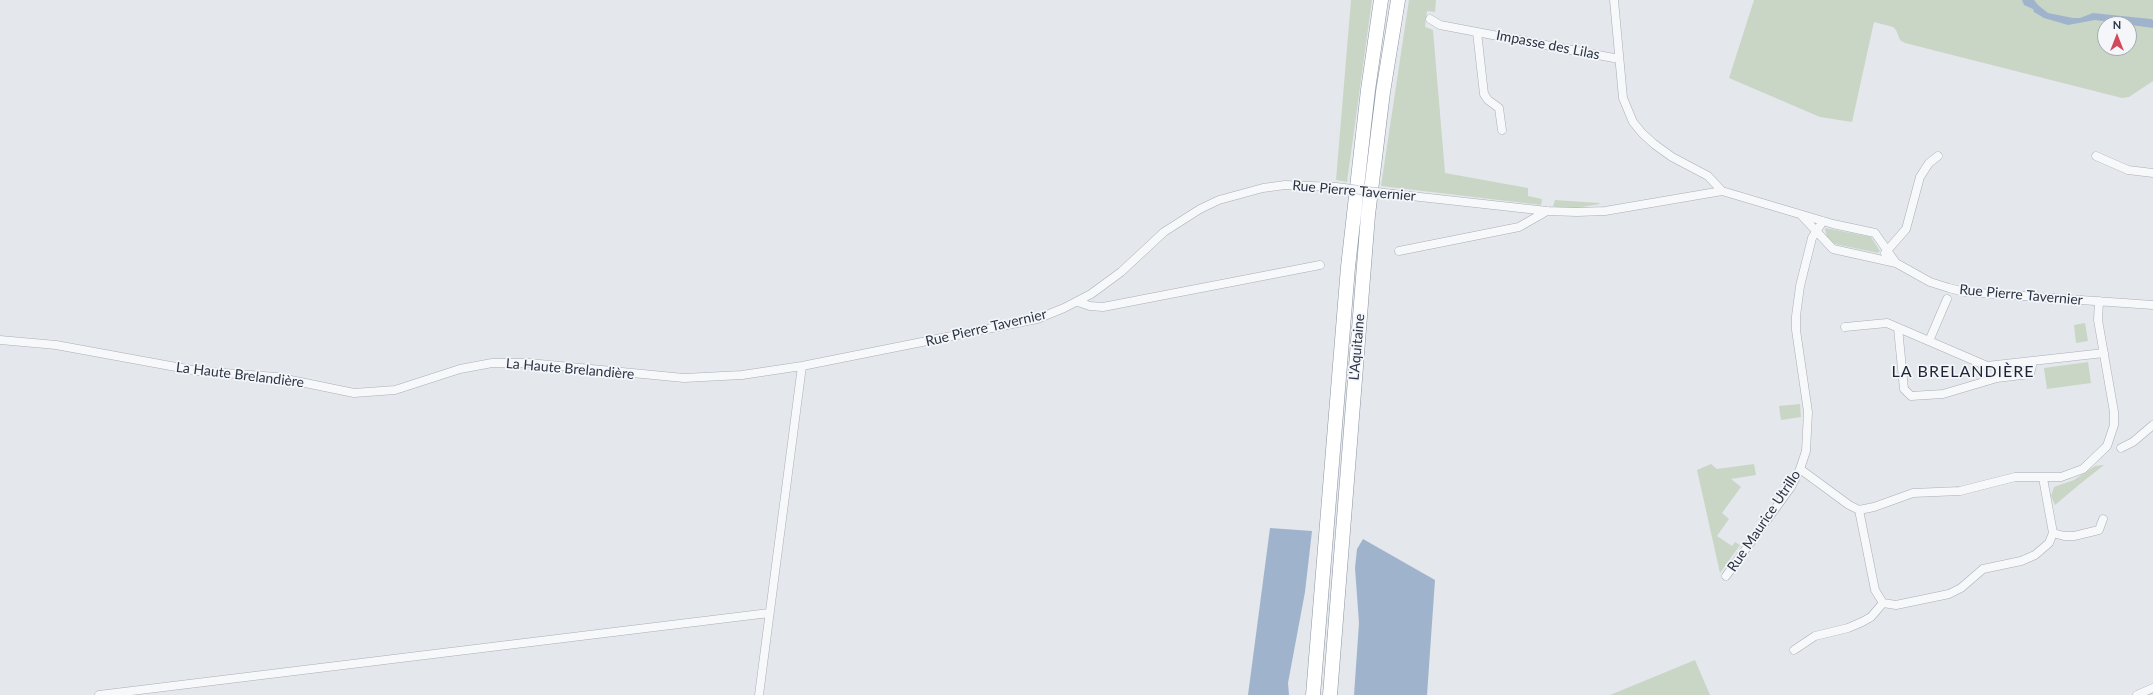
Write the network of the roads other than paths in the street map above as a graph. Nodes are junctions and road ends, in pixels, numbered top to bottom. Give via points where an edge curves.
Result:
1 (1381, 0) edge
2 (1398, 0) edge
3 (1614, 0) edge
4 (1430, 19) dead end
5 (1477, 32) junction
6 (1619, 59) junction
7 (1502, 130) dead end
8 (1938, 156) dead end
9 (2096, 156) dead end
10 (2153, 173) edge
11 (1722, 191) junction
12 (1547, 211) junction
13 (1800, 214) junction
14 (1823, 221) junction
15 (1815, 230) junction
16 (1887, 249) junction
17 (1399, 251) dead end
18 (1878, 259) junction
19 (1896, 263) junction
20 (1320, 265) dead end
21 (1947, 299) dead end
22 (1078, 302) junction
23 (2099, 302) junction
24 (2153, 305) edge
25 (1845, 327) dead end
26 (1898, 328) junction
27 (0, 340) edge
28 (1929, 341) junction
29 (2104, 353) junction
30 (2033, 361) junction
31 (802, 366) junction
32 (2153, 425) edge
33 (2120, 448) dead end
34 (1800, 470) junction
35 (2043, 478) junction
36 (1859, 510) junction
37 (2103, 519) dead end
38 (2052, 533) junction
39 (1726, 576) dead end
40 (1883, 603) junction
41 (769, 613) junction
42 (1794, 650) dead end
43 (2153, 688) edge
44 (99, 695) edge
45 (759, 695) edge
46 (1313, 695) edge
47 (1330, 695) edge
48 (2137, 695) edge

1 - 46 highway, L'Aquitaine via 1349,252
2 - 47 highway, L'Aquitaine via 1383,92 1368,223
3 - 6 street
4 - 5 street, Impasse des Lilas via 1440,25
5 - 6 street, Impasse des Lilas
5 - 7 street, Impasse des Lilas via 1484,94 1499,108
6 - 11 street via 1623,98 1627,110 1642,133 1672,157 1708,176
8 - 16 street via 1930,162 1920,177 1906,229
9 - 10 street via 2128,170
11 - 12 street, Rue Pierre Tavernier via 1605,211
11 - 13 street, Rue Pierre Tavernier
12 - 17 street via 1520,227
12 - 22 street, Rue Pierre Tavernier, bridge via 1336,187 1285,185 1263,188 1219,200 1200,209 1164,232 1120,272
13 - 14 street, Rue Pierre Tavernier
13 - 15 street, Rue Pierre Tavernier
14 - 15 street
14 - 16 street, Rue Pierre Tavernier via 1875,233
15 - 18 street, Rue Pierre Tavernier via 1833,249
15 - 34 street, Rue Maurice Utrillo via 1800,286 1796,316 1808,412 1806,451
16 - 18 street via 1884,256
16 - 19 street, Rue Pierre Tavernier
18 - 19 street, Rue Pierre Tavernier
19 - 23 street, Rue Pierre Tavernier via 1934,284 1965,292
20 - 22 street via 1103,306 1090,306
21 - 28 street
22 - 31 street, Rue Pierre Tavernier via 1052,314 1011,325
23 - 24 street, Rue Pierre Tavernier
23 - 29 street via 2098,320
25 - 26 street via 1888,323
26 - 28 street
26 - 30 street via 1904,389 1911,396 1944,394 1997,378 2030,374
27 - 31 street, La Haute Brelandière via 56,345 198,371 276,377 361,394 395,390 460,369 492,363 529,363 684,378 723,377
28 - 30 street via 1987,366
29 - 30 street
29 - 35 street via 2114,412 2114,426 2107,446 2078,472 2061,477
31 - 41 street
32 - 33 street via 2133,442
34 - 36 street
34 - 39 street, Rue Maurice Utrillo via 1791,487
35 - 36 street via 2015,477 1960,491 1914,493
35 - 38 street
36 - 40 street via 1876,590
37 - 38 street via 2099,530 2074,536
38 - 40 street via 2049,543 2035,555 2021,561 1983,569 1961,588 1949,594 1896,605
40 - 42 street via 1871,617 1862,622 1814,636
41 - 44 street
41 - 45 street
43 - 48 street

